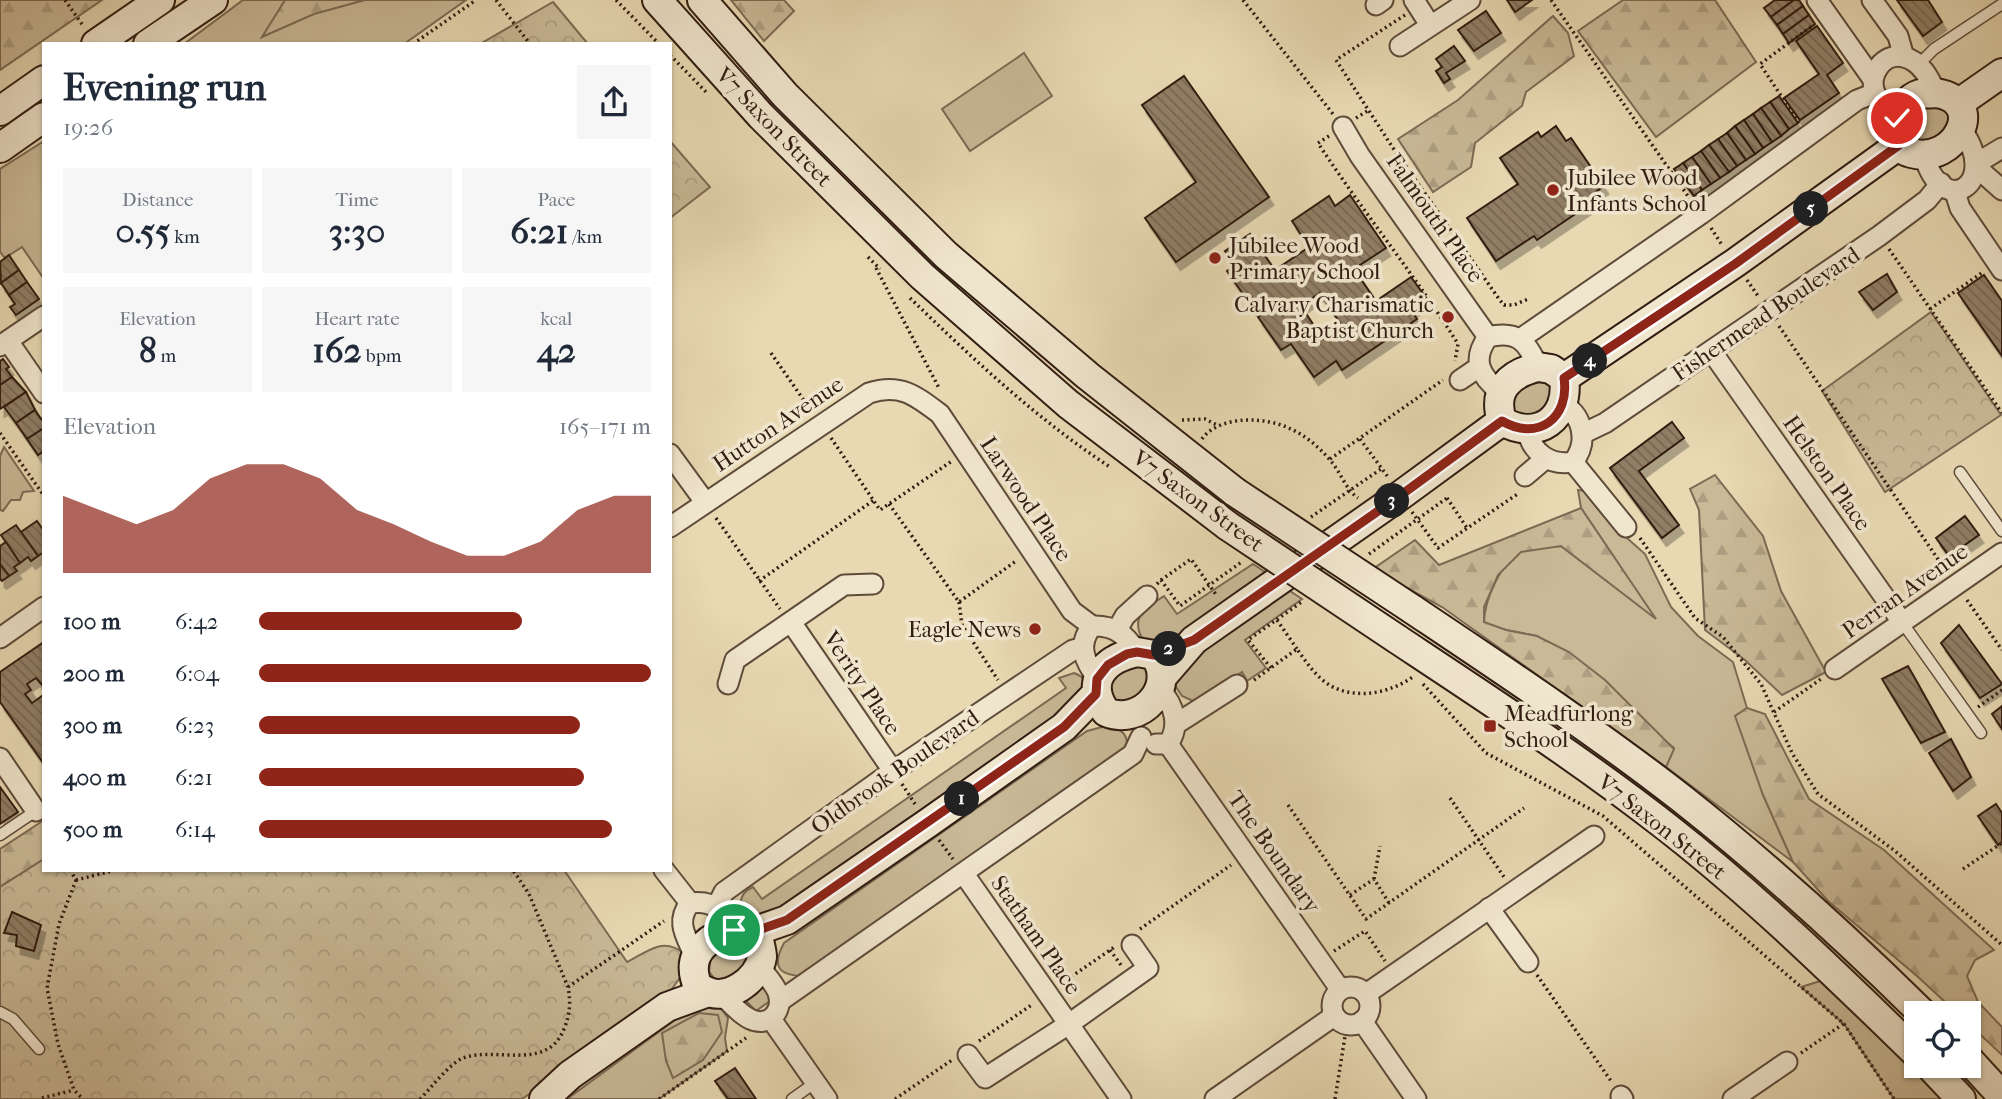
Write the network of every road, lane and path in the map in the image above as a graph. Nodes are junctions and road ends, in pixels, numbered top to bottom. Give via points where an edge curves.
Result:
1 (65, 0) edge
2 (160, 0) edge
3 (213, 0) edge
4 (476, 0) edge
5 (496, 0) edge
6 (616, 0) edge
7 (657, 0) edge
8 (702, 0) edge
9 (1243, 0) edge
10 (1469, 0) edge
11 (1872, 0) edge
12 (1416, 3) edge
13 (2002, 4) edge
14 (1822, 8) edge
15 (1430, 25) junction
16 (92, 38) edge
17 (151, 42) edge
18 (416, 42) edge
19 (528, 42) edge
20 (657, 42) edge
21 (1400, 46) dead end
22 (1911, 61) junction
23 (2002, 73) edge
24 (42, 81) edge
25 (1873, 85) junction
26 (1952, 108) junction
27 (1368, 110) junction
28 (0, 111) edge
29 (42, 118) edge
30 (1897, 118) junction
31 (1343, 127) junction
32 (1808, 136) junction
33 (0, 148) edge
34 (2002, 148) edge
35 (1911, 150) junction
36 (1983, 167) junction
37 (1948, 188) junction
38 (2002, 190) edge
39 (1879, 236) junction
40 (874, 263) dead end
41 (1999, 266) edge
42 (1528, 299) dead end
43 (1930, 309) junction
44 (42, 317) edge
45 (1488, 337) junction
46 (1520, 339) junction
47 (4, 344) edge
48 (1712, 352) junction
49 (771, 353) dead end
50 (1479, 367) junction
51 (1538, 367) junction
52 (1456, 372) junction
53 (1564, 378) junction
54 (42, 391) edge
55 (1501, 393) junction
56 (921, 399) joint
57 (1564, 405) junction
58 (2002, 413) edge
59 (940, 414) junction
60 (821, 425) junction
61 (1515, 425) junction
62 (0, 433) edge
63 (1582, 434) junction
64 (1360, 439) junction
65 (1200, 441) dead end
66 (965, 452) junction
67 (672, 457) edge
68 (1545, 458) junction
69 (1330, 459) junction
70 (1573, 462) junction
71 (1381, 469) junction
72 (1960, 472) dead end
73 (1527, 481) joint
74 (1441, 489) dead end
75 (1351, 491) junction
76 (1367, 492) dead end
77 (42, 493) edge
78 (1447, 498) junction
79 (1411, 499) junction
80 (874, 500) junction
81 (705, 502) junction
82 (889, 504) junction
83 (1417, 520) junction
84 (672, 526) edge
85 (1626, 527) joint
86 (1467, 528) junction
87 (2002, 531) edge
88 (1031, 551) junction
89 (2002, 553) edge
90 (1363, 559) dead end
91 (1243, 561) dead end
92 (1161, 580) junction
93 (759, 581) junction
94 (873, 584) dead end
95 (1209, 585) junction
96 (1147, 596) joint
97 (959, 602) junction
98 (1302, 602) dead end
99 (42, 608) edge
100 (1277, 620) junction
101 (791, 622) junction
102 (1902, 622) junction
103 (1092, 626) junction
104 (1117, 630) junction
105 (0, 638) edge
106 (1083, 647) junction
107 (1297, 649) junction
108 (1153, 668) junction
109 (1271, 668) junction
110 (1835, 669) joint
111 (1409, 670) dead end
112 (1414, 676) junction
113 (728, 684) dead end
114 (1237, 685) joint
115 (2002, 690) edge
116 (1007, 695) junction
117 (1113, 708) junction
118 (1774, 712) junction
119 (1968, 715) junction
120 (1176, 724) junction
121 (1981, 733) dead end
122 (1168, 744) junction
123 (0, 758) edge
124 (893, 771) junction
125 (1450, 798) dead end
126 (1288, 805) dead end
127 (40, 808) edge
128 (1524, 808) dead end
129 (0, 835) edge
130 (1594, 836) dead end
131 (1479, 840) junction
132 (2002, 843) edge
133 (1380, 846) dead end
134 (1247, 854) junction
135 (1963, 869) dead end
136 (71, 872) edge
137 (108, 872) edge
138 (514, 872) edge
139 (666, 872) edge
140 (964, 874) junction
141 (1374, 879) junction
142 (76, 880) junction
143 (1514, 891) junction
144 (1350, 895) junction
145 (690, 902) junction
146 (1389, 903) junction
147 (716, 908) junction
148 (1489, 908) junction
149 (1366, 919) junction
150 (1364, 931) junction
151 (1130, 939) junction
152 (2002, 945) edge
153 (751, 946) junction
154 (1319, 961) junction
155 (1528, 962) joint
156 (1394, 974) junction
157 (704, 978) junction
158 (568, 987) junction
159 (1340, 989) junction
160 (1048, 993) junction
161 (1366, 994) junction
162 (780, 1001) junction
163 (1910, 1001) edge
164 (0, 1012) edge
165 (1348, 1021) junction
166 (1069, 1024) junction
167 (1844, 1024) junction
168 (775, 1026) junction
169 (1904, 1041) edge
170 (39, 1049) dead end
171 (968, 1055) dead end
172 (1787, 1062) joint
173 (1981, 1073) edge
174 (1941, 1078) edge
175 (74, 1090) junction
176 (822, 1091) edge
177 (2002, 1096) edge
178 (1622, 1097) edge
179 (42, 1098) edge
180 (83, 1099) edge
181 (420, 1099) edge
182 (544, 1099) edge
183 (659, 1099) edge
184 (792, 1099) edge
185 (1121, 1099) edge
186 (1215, 1099) edge
187 (1335, 1099) edge
188 (1416, 1099) edge
189 (1733, 1099) edge
190 (1894, 1099) edge
191 (1961, 1099) edge

1 - 16 path
2 - 16 street via 119,28
3 - 17 street
4 - 18 path
5 - 19 path
6 - 20 path
7 - 169 street, V7 Saxon Street, bridge via 761,117 922,276 1068,404 1228,526 1542,735 1668,828 1827,965
8 - 163 street, V7 Saxon Street, bridge via 785,95 946,254 1088,376 1235,492 1560,708 1681,798 1767,869
9 - 31 path
10 - 15 street
11 - 22 street
12 - 15 street
12 - 27 path via 1336,60
13 - 22 lane
14 - 25 street
14 - 32 path via 1760,64
15 - 21 street
22 - 25 street via 1892,57 1878,66
22 - 26 street
23 - 26 street
24 - 28 street
25 - 30 street via 1885,108
25 - 32 street
26 - 30 street via 1919,94 1906,103
26 - 35 street via 1953,143 1940,152
26 - 36 street
27 - 31 path
27 - 42 path via 1504,305
29 - 33 street
30 - 35 street via 1894,134
31 - 45 street, Falmouth Place
31 - 52 path via 1318,143 1458,344
32 - 46 street
34 - 36 street, Fishermead Boulevard
35 - 37 street
35 - 53 street
36 - 37 street, Fishermead Boulevard via 1979,183 1967,190
36 - 38 street
37 - 39 street, Fishermead Boulevard
37 - 41 street
39 - 43 path
39 - 48 street, Fishermead Boulevard
40 - 59 path via 939,389
41 - 43 path
43 - 58 path
44 - 47 street
45 - 46 street via 1505,333
45 - 50 street via 1478,349
46 - 51 street
47 - 54 street
48 - 63 street, Fishermead Boulevard
48 - 102 street, Helston Place
49 - 60 path
50 - 52 street
50 - 55 street
51 - 53 street
51 - 55 street via 1521,371
52 - 64 path
53 - 57 street
55 - 61 street via 1497,407
56 - 59 street, Larwood Place
56 - 60 street, Hutton Avenue via 885,388 869,393
57 - 61 street via 1542,427
57 - 63 street via 1573,411
59 - 66 street, Larwood Place
60 - 80 path
60 - 81 street, Hutton Avenue
61 - 68 street
61 - 79 street
62 - 77 path
63 - 70 street via 1583,450
64 - 69 path
64 - 71 path
65 - 69 path via 1207,432 1241,420 1279,422
66 - 82 path
66 - 88 street, Larwood Place
67 - 81 street
68 - 70 street via 1561,464
68 - 73 street
69 - 75 path
70 - 85 street
71 - 75 path
71 - 79 path
72 - 87 lane
73 - 86 path
74 - 78 path
75 - 76 path via 1356,499
78 - 83 path
78 - 86 path
79 - 83 path via 1410,511
79 - 108 street via 1342,537
80 - 82 path via 880,510
80 - 93 path
81 - 84 street, Hutton Avenue
81 - 93 path
82 - 97 path
83 - 86 path via 1438,548
83 - 90 path
85 - 118 path via 1637,534 1695,618 1723,637 1761,684
88 - 97 path
88 - 103 street, Larwood Place via 1072,611
89 - 102 street, Perran Avenue
91 - 95 path
92 - 95 path via 1180,606
92 - 95 path via 1191,559
92 - 96 path
93 - 101 path
94 - 101 street, Verity Place via 844,585
96 - 104 street
97 - 116 path via 962,625
98 - 100 path
99 - 105 street
100 - 107 path
100 - 109 path via 1248,640
101 - 113 street, Verity Place via 735,660
101 - 124 street, Verity Place
102 - 110 street, Perran Avenue
102 - 119 lane
103 - 104 street
103 - 106 street
104 - 108 street
106 - 116 street, Oldbrook Boulevard
106 - 117 street via 1089,668
107 - 109 path
107 - 112 path via 1329,685 1351,693 1382,692
108 - 117 street via 1151,701 1139,713
108 - 117 street via 1118,658 1108,665
108 - 120 street
109 - 114 path via 1240,690
110 - 118 path
111 - 112 path
112 - 167 path via 1486,753 1604,816
114 - 120 street
115 - 119 path
116 - 124 street, Oldbrook Boulevard
117 - 122 street via 1151,744
117 - 140 street via 1133,754
117 - 153 street via 1064,727
118 - 152 path via 1792,753 1818,794 1895,850
119 - 121 lane
120 - 122 street
122 - 134 street, The Boundary
123 - 127 street
124 - 147 street, Oldbrook Boulevard via 724,892
125 - 131 path
126 - 144 path
127 - 129 lane
128 - 131 path
130 - 143 street
131 - 143 path
131 - 146 path
132 - 135 path
133 - 141 path
134 - 151 path
134 - 154 street, The Boundary
136 - 142 path
137 - 142 path
138 - 158 path via 529,894
139 - 145 street
140 - 160 street, Statham Place
140 - 162 street
141 - 144 path
141 - 146 path
142 - 175 path via 59,924 47,988 58,1044
143 - 148 street
144 - 149 path
145 - 147 street via 708,902
145 - 157 street via 682,913 682,927
145 - 158 path
146 - 149 path
147 - 153 street
148 - 155 street
148 - 156 street
149 - 150 path
150 - 154 path
150 - 156 path
151 - 160 path
151 - 166 street, Statham Place via 1148,968
153 - 157 street via 749,980 743,985 737,989
153 - 157 street via 712,937 701,947
153 - 162 street
154 - 159 street, The Boundary
155 - 178 path
156 - 161 street
157 - 168 street via 749,1019
157 - 182 street
158 - 181 path via 568,1021 550,1049 527,1056 475,1055 459,1060
159 - 161 street via 1356,987
159 - 165 street via 1332,999 1332,1011
160 - 166 street, Statham Place
161 - 165 street via 1369,1012
162 - 168 street
164 - 170 lane via 13,1019
165 - 186 street
165 - 187 path
165 - 188 street
166 - 171 street, Statham Place via 985,1078
166 - 185 street, Statham Place
167 - 172 path
167 - 190 path
168 - 176 street
168 - 183 path via 749,1036
172 - 189 street
173 - 177 street
174 - 191 street
175 - 179 path
175 - 180 path
176 - 184 lane

